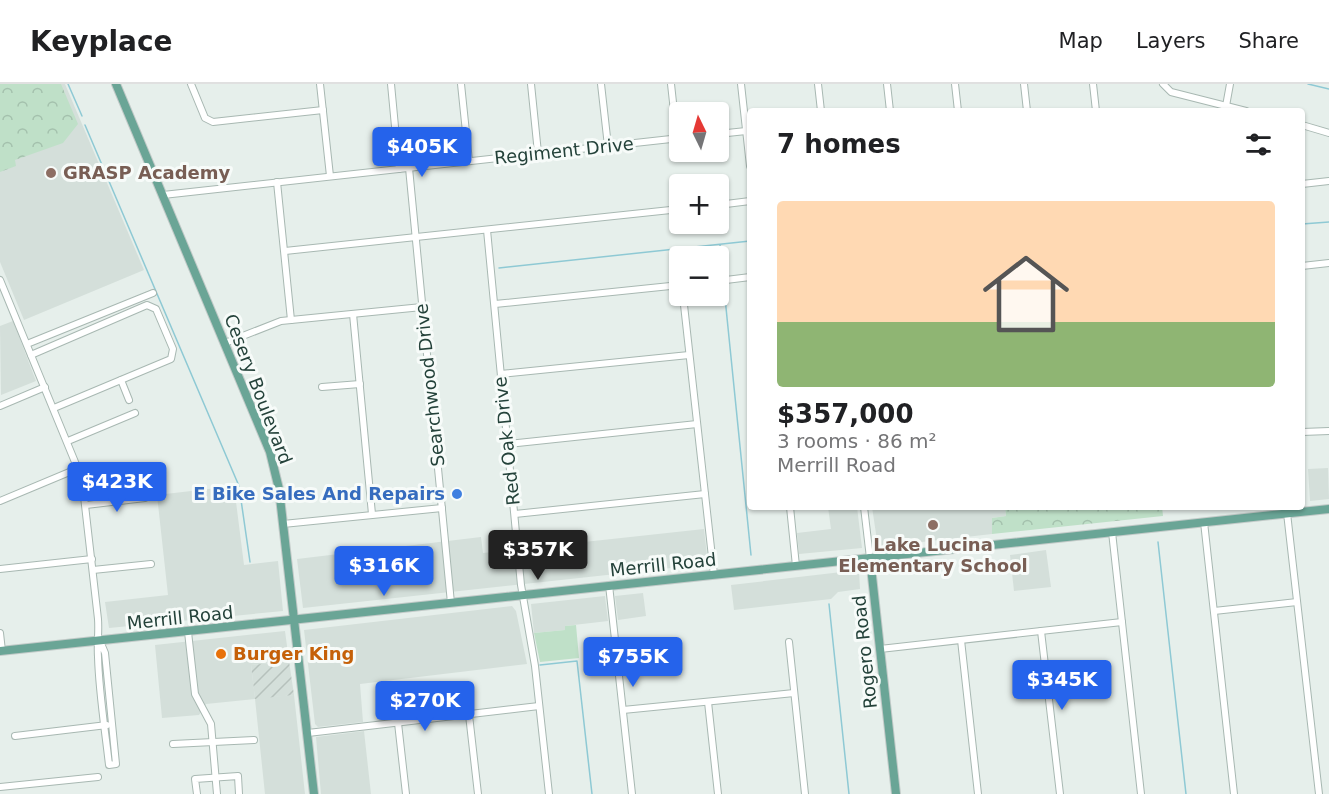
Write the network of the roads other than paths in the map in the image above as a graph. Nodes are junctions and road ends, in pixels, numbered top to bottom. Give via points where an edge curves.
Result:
1 (116, 84) edge
2 (191, 84) edge
3 (320, 84) edge
4 (391, 84) edge
5 (461, 84) edge
6 (531, 84) edge
7 (601, 84) edge
8 (671, 84) edge
9 (741, 84) edge
10 (818, 84) edge
11 (887, 84) edge
12 (955, 84) edge
13 (1024, 84) edge
14 (1093, 84) edge
15 (1163, 84) edge
16 (1230, 84) edge
17 (673, 102) edge
18 (1226, 106) junction
19 (821, 108) edge
20 (890, 108) edge
21 (958, 108) edge
22 (1027, 108) edge
23 (1096, 108) edge
24 (1234, 108) edge
25 (323, 110) junction
26 (1305, 126) edge
27 (746, 131) junction
28 (729, 133) edge
29 (1329, 133) edge
30 (669, 139) edge
31 (747, 140) edge
32 (608, 146) junction
33 (538, 153) junction
34 (469, 161) junction
35 (409, 168) junction
36 (399, 169) junction
37 (330, 176) junction
38 (1329, 181) edge
39 (278, 182) junction
40 (1305, 184) edge
41 (163, 195) junction
42 (747, 201) edge
43 (729, 204) edge
44 (669, 210) edge
45 (487, 230) junction
46 (416, 237) junction
47 (285, 251) junction
48 (1329, 263) edge
49 (1305, 266) edge
50 (747, 277) edge
51 (0, 280) edge
52 (729, 280) edge
53 (669, 286) edge
54 (153, 293) dead end
55 (495, 304) junction
56 (683, 306) edge
57 (422, 307) junction
58 (352, 314) junction
59 (291, 320) junction
60 (225, 343) junction
61 (27, 344) junction
62 (32, 355) junction
63 (689, 355) junction
64 (501, 374) junction
65 (121, 380) junction
66 (360, 384) junction
67 (45, 387) junction
68 (322, 387) dead end
69 (129, 400) dead end
70 (0, 406) edge
71 (54, 408) junction
72 (135, 413) dead end
73 (697, 424) junction
74 (1329, 431) edge
75 (1305, 432) edge
76 (68, 441) junction
77 (508, 444) junction
78 (79, 468) junction
79 (705, 494) junction
80 (145, 498) dead end
81 (0, 501) edge
82 (86, 505) junction
83 (442, 508) junction
84 (1329, 509) edge
85 (790, 510) edge
86 (864, 510) edge
87 (1287, 513) junction
88 (372, 514) junction
89 (515, 514) junction
90 (1204, 522) junction
91 (283, 524) junction
92 (1112, 532) junction
93 (870, 558) junction
94 (92, 559) junction
95 (151, 564) dead end
96 (796, 566) junction
97 (0, 569) edge
98 (93, 570) junction
99 (714, 575) junction
100 (609, 585) junction
101 (523, 595) junction
102 (1297, 602) junction
103 (451, 603) junction
104 (1214, 611) junction
105 (293, 620) junction
106 (1122, 622) junction
107 (1041, 631) junction
108 (188, 632) junction
109 (0, 633) edge
110 (961, 640) junction
111 (100, 641) junction
112 (789, 642) dead end
113 (880, 649) junction
114 (1, 651) edge
115 (794, 693) junction
116 (708, 702) junction
117 (539, 706) junction
118 (623, 710) junction
119 (469, 715) junction
120 (398, 723) junction
121 (113, 725) junction
122 (104, 726) junction
123 (308, 733) junction
124 (15, 736) dead end
125 (254, 740) dead end
126 (212, 742) junction
127 (173, 744) dead end
128 (98, 777) dead end
129 (215, 777) junction
130 (0, 787) edge
131 (197, 794) edge
132 (217, 794) edge
133 (239, 794) edge
134 (314, 794) edge
135 (406, 794) edge
136 (478, 794) edge
137 (549, 794) edge
138 (632, 794) edge
139 (718, 794) edge
140 (805, 794) edge
141 (896, 794) edge
142 (978, 794) edge
143 (1060, 794) edge
144 (1141, 794) edge
145 (1234, 794) edge
146 (1319, 794) edge

1 - 41 main road, Cesery Boulevard
2 - 25 street via 205,118 213,122
3 - 25 street
4 - 36 street
5 - 34 street
6 - 33 street
7 - 32 street
8 - 17 street
9 - 27 street
10 - 19 street
11 - 20 street
12 - 21 street
13 - 22 street
14 - 23 street
15 - 18 street via 1171,92
16 - 18 street
18 - 24 street
25 - 37 street
26 - 29 street
27 - 28 street
27 - 31 street
30 - 32 street, Regiment Drive
32 - 33 street, Regiment Drive
33 - 34 street, Regiment Drive
34 - 35 street, Regiment Drive
35 - 36 street, Regiment Drive
35 - 46 street, Searchwood Drive
36 - 37 street, Regiment Drive
37 - 39 street, Regiment Drive
38 - 40 street
39 - 41 street, Regiment Drive
39 - 47 street
41 - 60 main road, Cesery Boulevard
42 - 43 street
44 - 45 street
45 - 46 street
45 - 55 street, Red Oak Drive
46 - 47 street
46 - 57 street, Searchwood Drive
47 - 59 street
48 - 49 street
50 - 52 street
51 - 61 street
53 - 55 street
54 - 61 street
55 - 64 street, Red Oak Drive
56 - 63 street
57 - 58 street
57 - 83 street, Searchwood Drive
58 - 59 street
58 - 66 street
59 - 60 street via 269,324
60 - 91 main road, Cesery Boulevard via 270,452
61 - 62 street
62 - 65 street via 152,306 174,354 171,359
62 - 67 street
63 - 64 street
63 - 73 street
64 - 77 street, Red Oak Drive
65 - 69 street
65 - 71 street
66 - 68 street
66 - 88 street
67 - 70 street
67 - 71 street
71 - 76 street
72 - 76 street
73 - 77 street
73 - 79 street
74 - 75 street
76 - 78 street
77 - 89 street, Red Oak Drive
78 - 81 street
78 - 82 street
79 - 89 street
79 - 99 street
80 - 82 street
82 - 94 street
83 - 88 street
83 - 103 street, Searchwood Drive
84 - 87 main road, Merrill Road
85 - 96 street
86 - 93 street, Rogero Road
87 - 90 main road, Merrill Road
87 - 102 street
88 - 91 street
89 - 101 street, Red Oak Drive
90 - 92 main road, Merrill Road
90 - 104 street
91 - 105 main road, Cesery Boulevard
92 - 93 main road, Merrill Road
92 - 106 street
93 - 96 main road, Merrill Road
93 - 113 main road, Rogero Road
94 - 97 street
94 - 98 street
95 - 98 street
96 - 99 main road, Merrill Road
98 - 111 street
99 - 100 main road, Merrill Road
100 - 101 main road, Merrill Road
100 - 118 street
101 - 103 main road, Merrill Road
101 - 117 street, Red Oak Drive
102 - 104 street
102 - 146 street
103 - 105 main road, Merrill Road
104 - 145 street
105 - 108 main road, Merrill Road
105 - 123 main road, Cesery Boulevard
106 - 107 street
106 - 144 street
107 - 110 street
107 - 143 street
108 - 111 main road, Merrill Road
108 - 126 street via 195,694 208,716
109 - 114 street
110 - 113 street
110 - 142 street
111 - 114 main road, Merrill Road
111 - 121 street via 105,653
111 - 122 street via 97,654
112 - 115 street
113 - 141 main road, Rogero Road
115 - 116 street
115 - 140 street
116 - 118 street
116 - 139 street
117 - 119 street
117 - 137 street, Red Oak Drive
118 - 138 street
119 - 120 street
119 - 136 street
120 - 123 street
120 - 135 street
121 - 122 street
121 - 122 street via 116,764 109,765
122 - 124 street
123 - 134 main road, Cesery Boulevard
125 - 126 street
126 - 127 street
126 - 129 street
128 - 130 street
129 - 131 street via 195,778
129 - 132 street
129 - 133 street via 238,776

